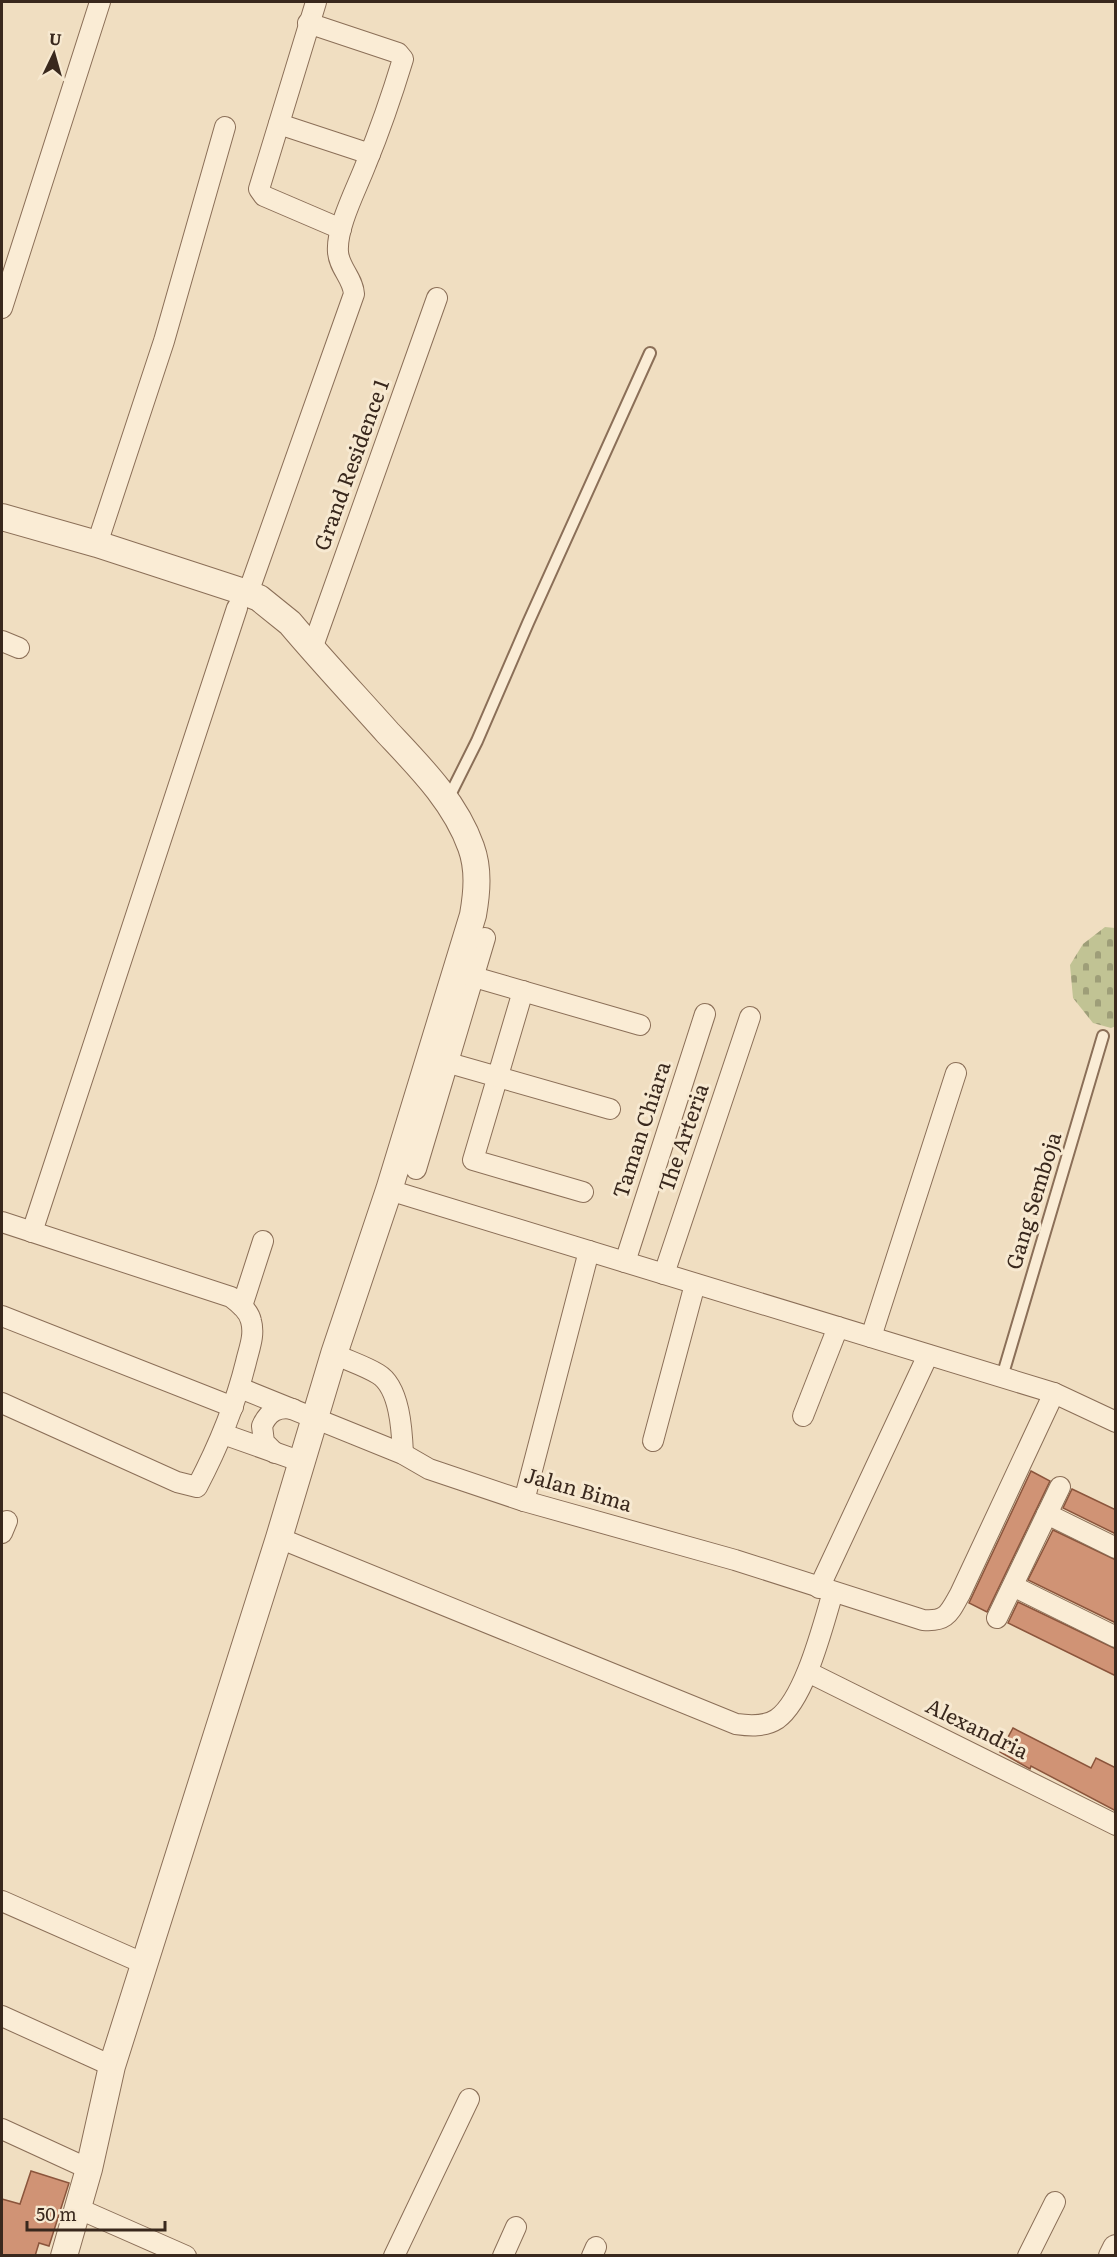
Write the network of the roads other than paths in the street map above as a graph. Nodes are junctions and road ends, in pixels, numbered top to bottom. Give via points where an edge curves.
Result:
1 (100, 2) edge
2 (316, 2) edge
3 (308, 23) junction
4 (279, 124) junction
5 (225, 127) dead end
6 (370, 154) junction
7 (341, 229) junction
8 (438, 298) dead end
9 (2, 308) edge
10 (650, 353) dead end
11 (2, 517) edge
12 (97, 544) junction
13 (243, 601) junction
14 (312, 649) junction
15 (447, 801) junction
16 (485, 938) dead end
17 (474, 977) junction
18 (523, 991) junction
19 (705, 1014) dead end
20 (750, 1017) dead end
21 (639, 1025) dead end
22 (1103, 1036) dead end
23 (439, 1060) junction
24 (956, 1073) dead end
25 (498, 1076) junction
26 (610, 1109) dead end
27 (416, 1169) dead end
28 (389, 1190) junction
29 (583, 1192) dead end
30 (2, 1222) edge
31 (32, 1232) junction
32 (263, 1242) dead end
33 (589, 1251) junction
34 (625, 1262) junction
35 (663, 1274) junction
36 (695, 1284) junction
37 (242, 1306) junction
38 (2, 1316) edge
39 (838, 1327) junction
40 (871, 1337) junction
41 (334, 1354) junction
42 (928, 1355) junction
43 (1002, 1377) junction
44 (240, 1388) junction
45 (1054, 1393) junction
46 (2, 1403) edge
47 (233, 1407) junction
48 (305, 1414) junction
49 (803, 1416) dead end
50 (1116, 1422) edge
51 (223, 1434) junction
52 (652, 1441) dead end
53 (275, 1453) junction
54 (403, 1454) junction
55 (302, 1462) junction
56 (1060, 1487) dead end
57 (524, 1501) junction
58 (1047, 1514) junction
59 (279, 1538) junction
60 (1116, 1548) edge
61 (1013, 1586) junction
62 (826, 1590) junction
63 (997, 1618) dead end
64 (1116, 1637) edge
65 (816, 1676) dead end
66 (1116, 1825) edge
67 (2, 1901) edge
68 (145, 1964) junction
69 (2, 2016) edge
70 (112, 2066) junction
71 (469, 2099) dead end
72 (2, 2129) edge
73 (89, 2169) junction
74 (1055, 2202) dead end
75 (77, 2208) junction
76 (516, 2227) dead end
77 (1116, 2248) edge
78 (64, 2256) edge
79 (186, 2256) edge
80 (394, 2256) edge
81 (503, 2256) edge
82 (1028, 2256) edge
83 (1112, 2256) edge

1 - 9 street
2 - 3 street
3 - 4 street
3 - 6 street via 401,54 403,59
4 - 6 street
4 - 7 street via 260,192
5 - 12 street via 164,341
6 - 7 street
7 - 13 street via 338,251 342,268 354,285 354,294
8 - 14 street, Grand Residence 1
10 - 15 lane
11 - 12 street
12 - 13 street
13 - 14 street via 259,598 290,623
13 - 31 street
14 - 15 street
15 - 23 street via 472,848 477,872 473,915
16 - 17 street
17 - 18 street
17 - 23 street
18 - 21 street
18 - 25 street
19 - 34 street, Taman Chiara
20 - 35 street, The Arteria
22 - 43 lane, Gang Semboja
23 - 25 street
23 - 27 street
23 - 28 street
24 - 40 street
25 - 26 street
25 - 29 street via 472,1160
28 - 33 street
28 - 41 street
30 - 31 street
31 - 37 street via 231,1297
32 - 37 street
33 - 34 street
33 - 57 street
34 - 35 street
35 - 36 street
36 - 39 street
36 - 52 street
37 - 44 street via 251,1319 252,1336
38 - 47 street
39 - 40 street
39 - 49 street
40 - 42 street
41 - 48 street
41 - 54 street via 380,1375 391,1388 402,1431
42 - 43 street
42 - 62 street
43 - 45 street
44 - 47 street
44 - 48 street, Jalan Bima
45 - 50 street
45 - 62 street, Jalan Bima via 947,1616 936,1621 923,1620
46 - 51 street via 177,1482 197,1487
47 - 51 street
48 - 53 street via 278,1408 265,1418 264,1442
48 - 54 street, Jalan Bima
48 - 55 street
51 - 53 street
53 - 55 street
54 - 57 street, Jalan Bima via 429,1469
55 - 59 street
56 - 58 street
57 - 62 street, Jalan Bima via 735,1560
58 - 60 street
58 - 61 street
59 - 62 street via 726,1720 751,1726 776,1719 788,1709 808,1670
59 - 68 street
61 - 63 street
61 - 64 street
65 - 66 street, Alexandria
67 - 68 street
68 - 70 street
69 - 70 street
70 - 73 street
71 - 80 street
72 - 73 street
73 - 75 street
74 - 82 street
75 - 78 street
75 - 79 street
76 - 81 street
77 - 83 street

